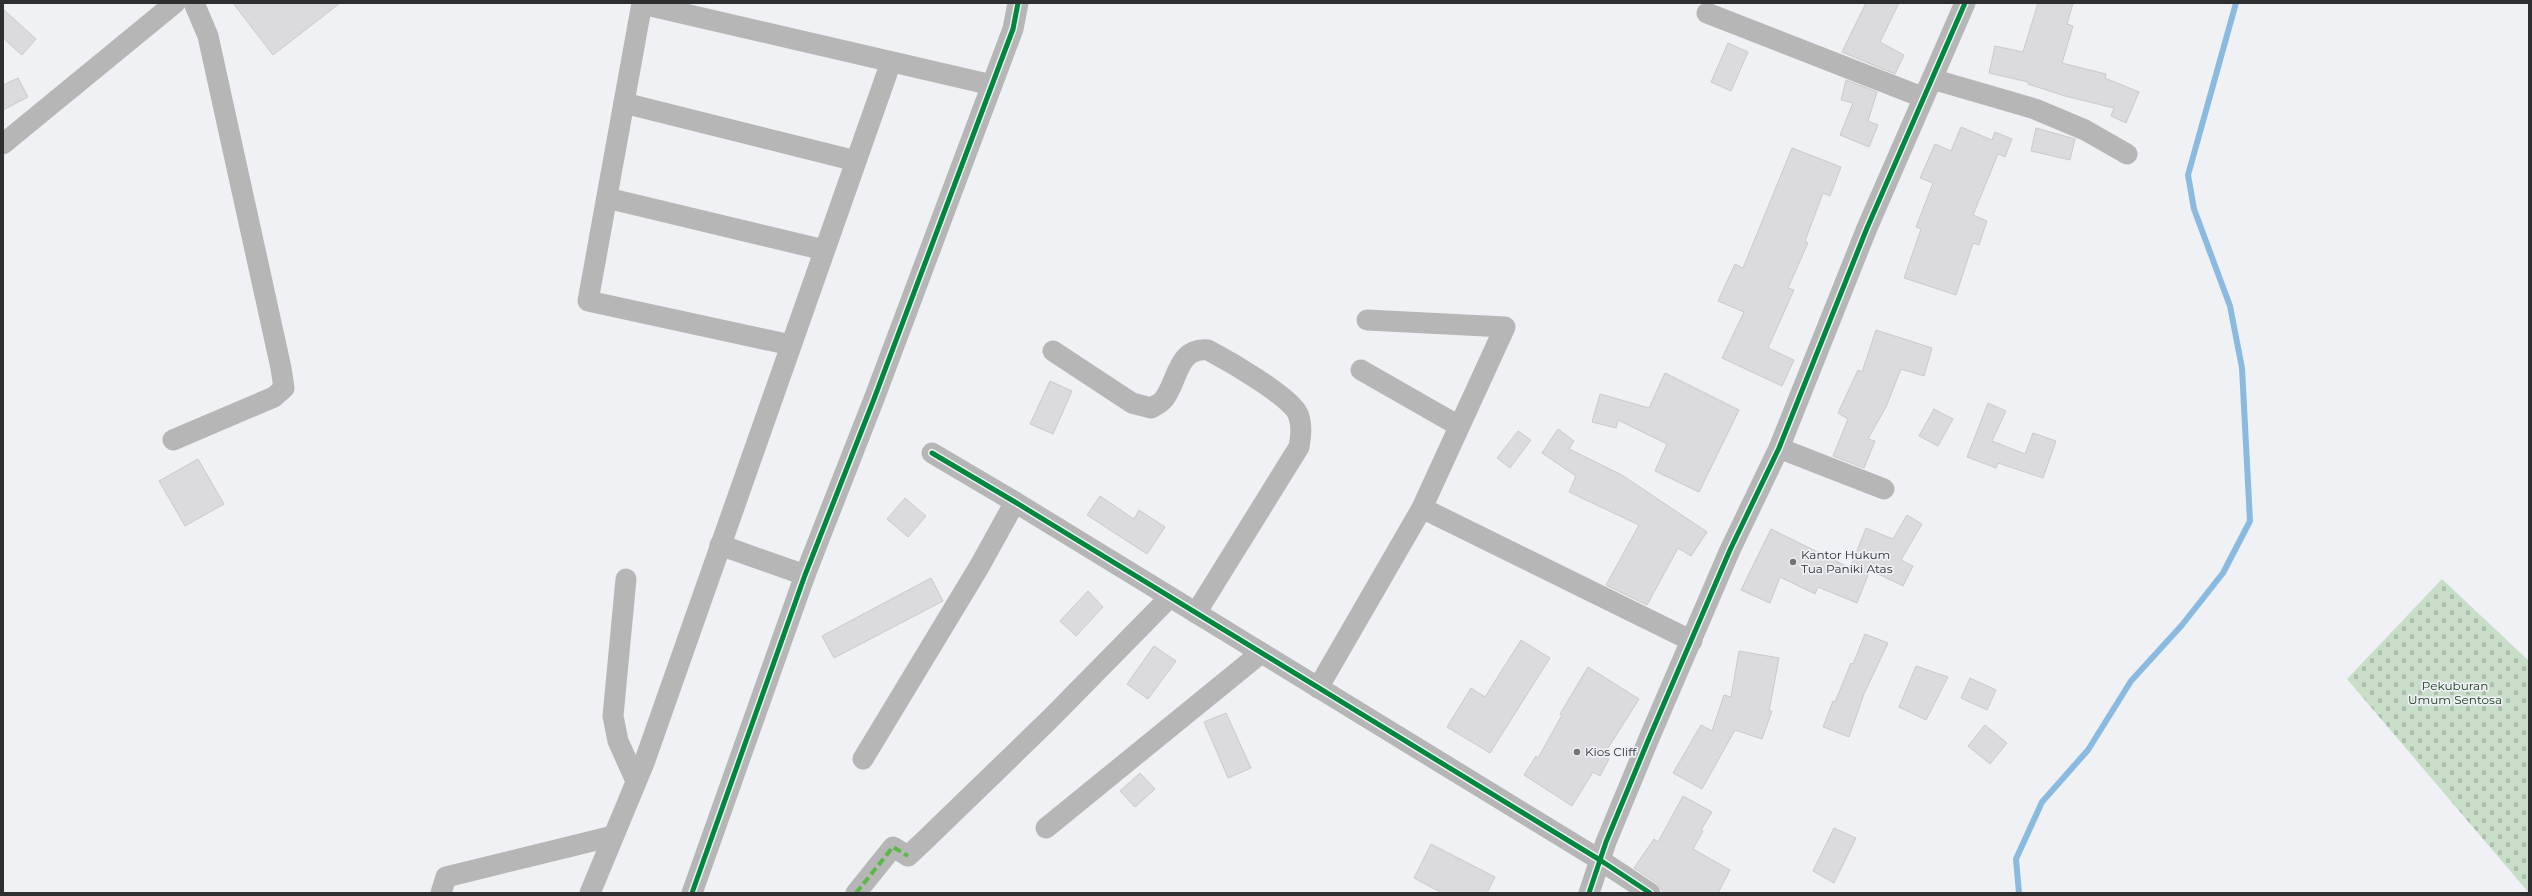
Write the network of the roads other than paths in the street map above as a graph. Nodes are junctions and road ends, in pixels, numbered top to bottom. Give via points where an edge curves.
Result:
1 (175, 3) edge
2 (194, 3) edge
3 (1018, 3) edge
4 (1965, 3) edge
5 (642, 4) edge
6 (1708, 13) dead end
7 (891, 62) junction
8 (992, 85) junction
9 (1927, 88) junction
10 (624, 103) junction
11 (3, 144) edge
12 (2127, 154) dead end
13 (856, 161) junction
14 (607, 198) junction
15 (824, 250) junction
16 (1367, 320) dead end
17 (790, 345) junction
18 (1053, 350) dead end
19 (1361, 370) dead end
20 (1459, 426) junction
21 (173, 440) dead end
22 (1779, 448) junction
23 (932, 454) dead end
24 (1884, 489) dead end
25 (1015, 502) junction
26 (1422, 508) junction
27 (720, 545) junction
28 (804, 575) junction
29 (626, 579) dead end
30 (1170, 597) junction
31 (1196, 613) junction
32 (1692, 641) junction
33 (1261, 653) junction
34 (1318, 688) junction
35 (863, 759) dead end
36 (636, 781) junction
37 (1046, 828) dead end
38 (613, 836) junction
39 (1600, 860) junction
40 (441, 893) edge
41 (590, 893) edge
42 (692, 893) edge
43 (856, 893) edge
44 (1590, 893) edge
45 (1650, 893) edge

1 - 11 street
2 - 21 street via 208,36 282,368 284,388 274,396
3 - 8 street via 1013,29
4 - 9 street
5 - 7 street
5 - 10 street
6 - 9 street
7 - 8 street
7 - 13 street
8 - 28 street via 874,399
9 - 12 street via 2035,110 2084,130
9 - 22 street
10 - 13 street
10 - 14 street
13 - 15 street
14 - 15 street
14 - 17 street via 588,301
15 - 17 street
16 - 20 street via 1504,327
17 - 27 street
18 - 31 street via 1132,403 1151,408 1164,400 1189,353 1200,349 1208,350 1270,388 1297,413 1300,426 1299,447
19 - 20 street
20 - 26 street
22 - 24 street
22 - 32 street via 1730,550
23 - 25 street
25 - 30 street
25 - 35 street via 979,567
26 - 32 street
26 - 34 street
27 - 28 street
27 - 36 street
28 - 42 street
29 - 36 street via 613,716 618,741
30 - 31 street
30 - 43 street via 1049,720 923,842 908,856 893,848
31 - 33 street
32 - 39 street
33 - 34 street
33 - 37 street
34 - 39 street
36 - 38 street
38 - 40 street via 446,877
38 - 41 street
39 - 44 street
39 - 45 street

